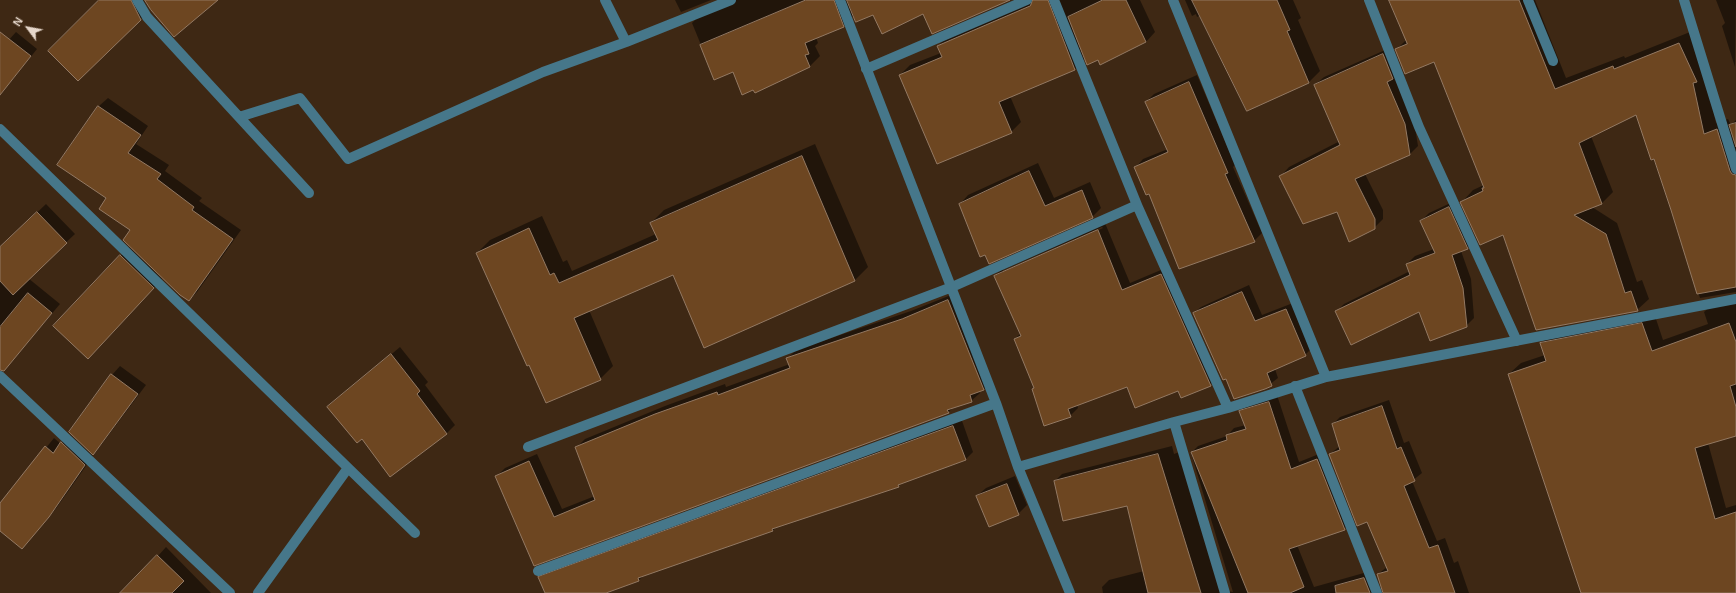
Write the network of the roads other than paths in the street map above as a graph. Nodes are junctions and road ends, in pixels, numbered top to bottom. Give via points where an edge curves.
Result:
1 (137, 0) edge
2 (605, 0) edge
3 (731, 0) edge
4 (840, 0) edge
5 (1027, 0) edge
6 (1054, 0) edge
7 (1173, 0) edge
8 (1369, 0) edge
9 (1528, 0) edge
10 (1684, 0) edge
11 (626, 42) junction
12 (1553, 61) dead end
13 (866, 69) junction
14 (239, 117) junction
15 (0, 130) edge
16 (1736, 169) edge
17 (309, 193) dead end
18 (1137, 205) junction
19 (952, 287) junction
20 (1736, 299) edge
21 (1517, 342) junction
22 (0, 376) edge
23 (1326, 377) junction
24 (1295, 386) junction
25 (996, 403) junction
26 (1228, 408) junction
27 (1174, 422) junction
28 (528, 447) dead end
29 (1018, 467) junction
30 (348, 468) junction
31 (415, 533) dead end
32 (538, 571) dead end
33 (230, 593) edge
34 (258, 593) edge
35 (1070, 593) edge
36 (1225, 593) edge
37 (1377, 593) edge

1 - 14 street via 147,17
2 - 11 street
3 - 11 street
4 - 13 street
5 - 13 street
6 - 18 street
7 - 23 street
8 - 21 street via 1419,127
9 - 12 street
10 - 16 street
11 - 14 street via 543,72 348,159 300,98
13 - 19 street
14 - 17 street
15 - 30 street
18 - 19 street
18 - 26 street
19 - 25 street
19 - 28 street
20 - 21 street
21 - 23 street
22 - 33 street
23 - 24 street
24 - 26 street
24 - 37 street
25 - 29 street
25 - 32 street
26 - 27 street
27 - 29 street
27 - 36 street
29 - 35 street
30 - 31 street
30 - 34 street

